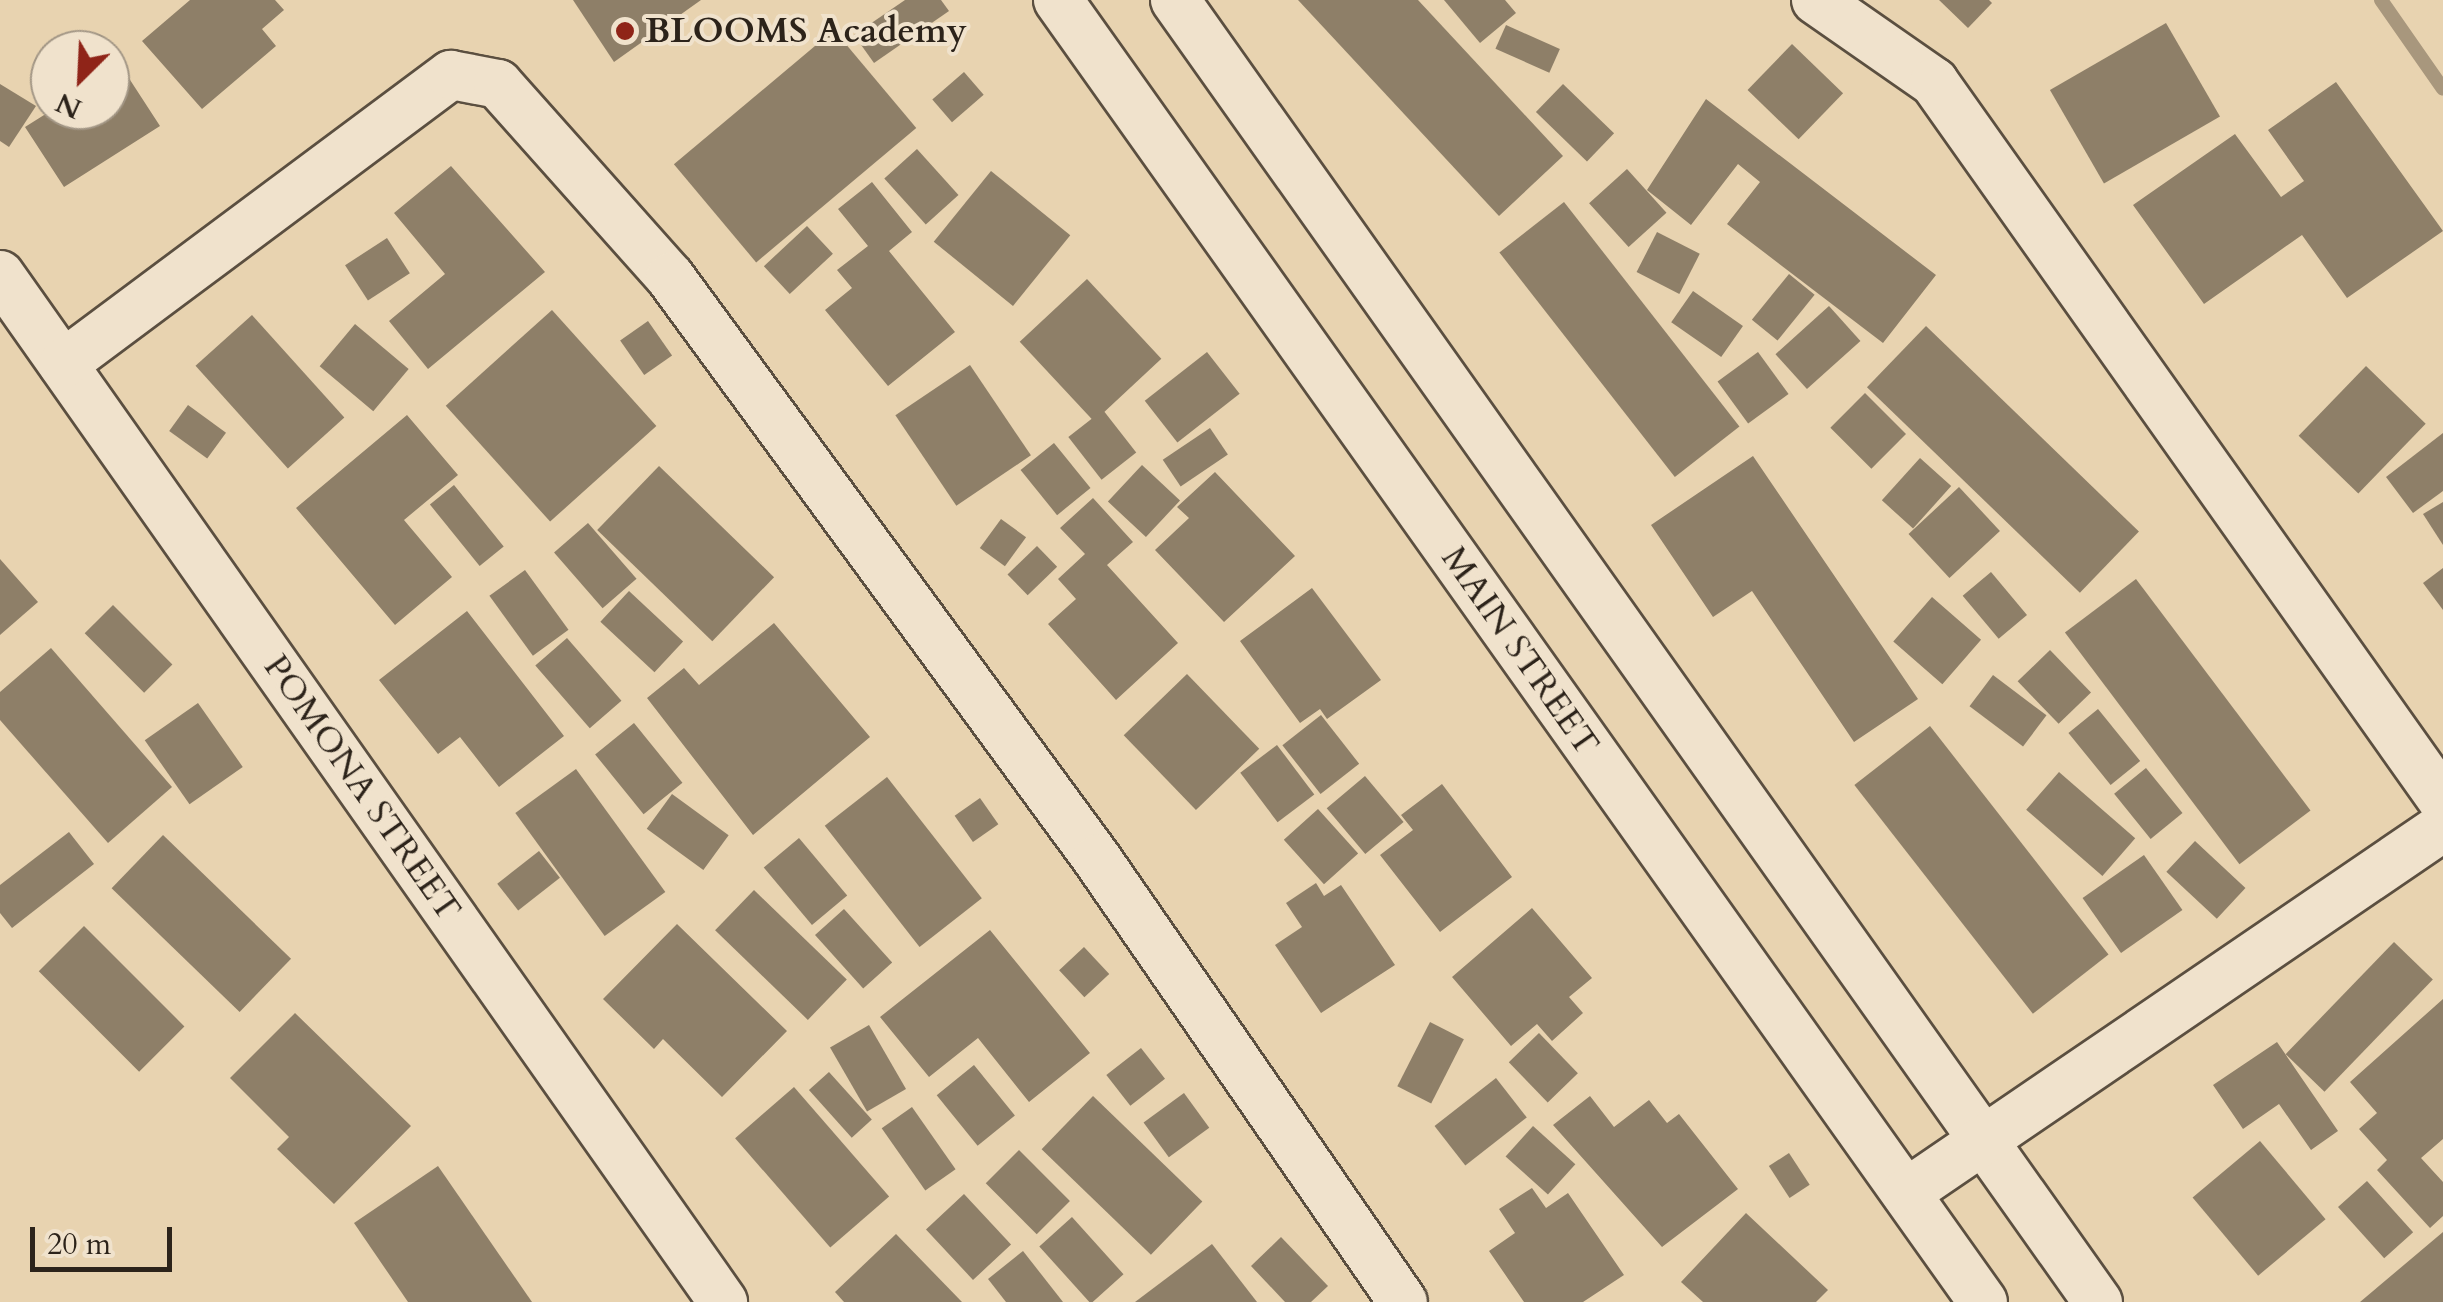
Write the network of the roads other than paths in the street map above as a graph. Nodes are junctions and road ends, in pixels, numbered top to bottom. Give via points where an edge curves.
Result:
1 (1058, 0) edge
2 (1175, 0) edge
3 (1816, 0) edge
4 (0, 275) edge
5 (63, 364) junction
6 (2443, 801) edge
7 (2443, 827) edge
8 (1982, 1142) junction
9 (1906, 1193) junction
10 (723, 1302) edge
11 (1403, 1302) edge
12 (1983, 1302) edge
13 (2098, 1302) edge

1 - 9 street, MAIN STREET
2 - 8 street
3 - 6 street via 1934,82
4 - 5 street, POMONA STREET
5 - 10 street, POMONA STREET
5 - 11 street via 452,75 498,84 670,277 1097,859
7 - 8 street
8 - 9 street
8 - 13 street
9 - 12 street, MAIN STREET

